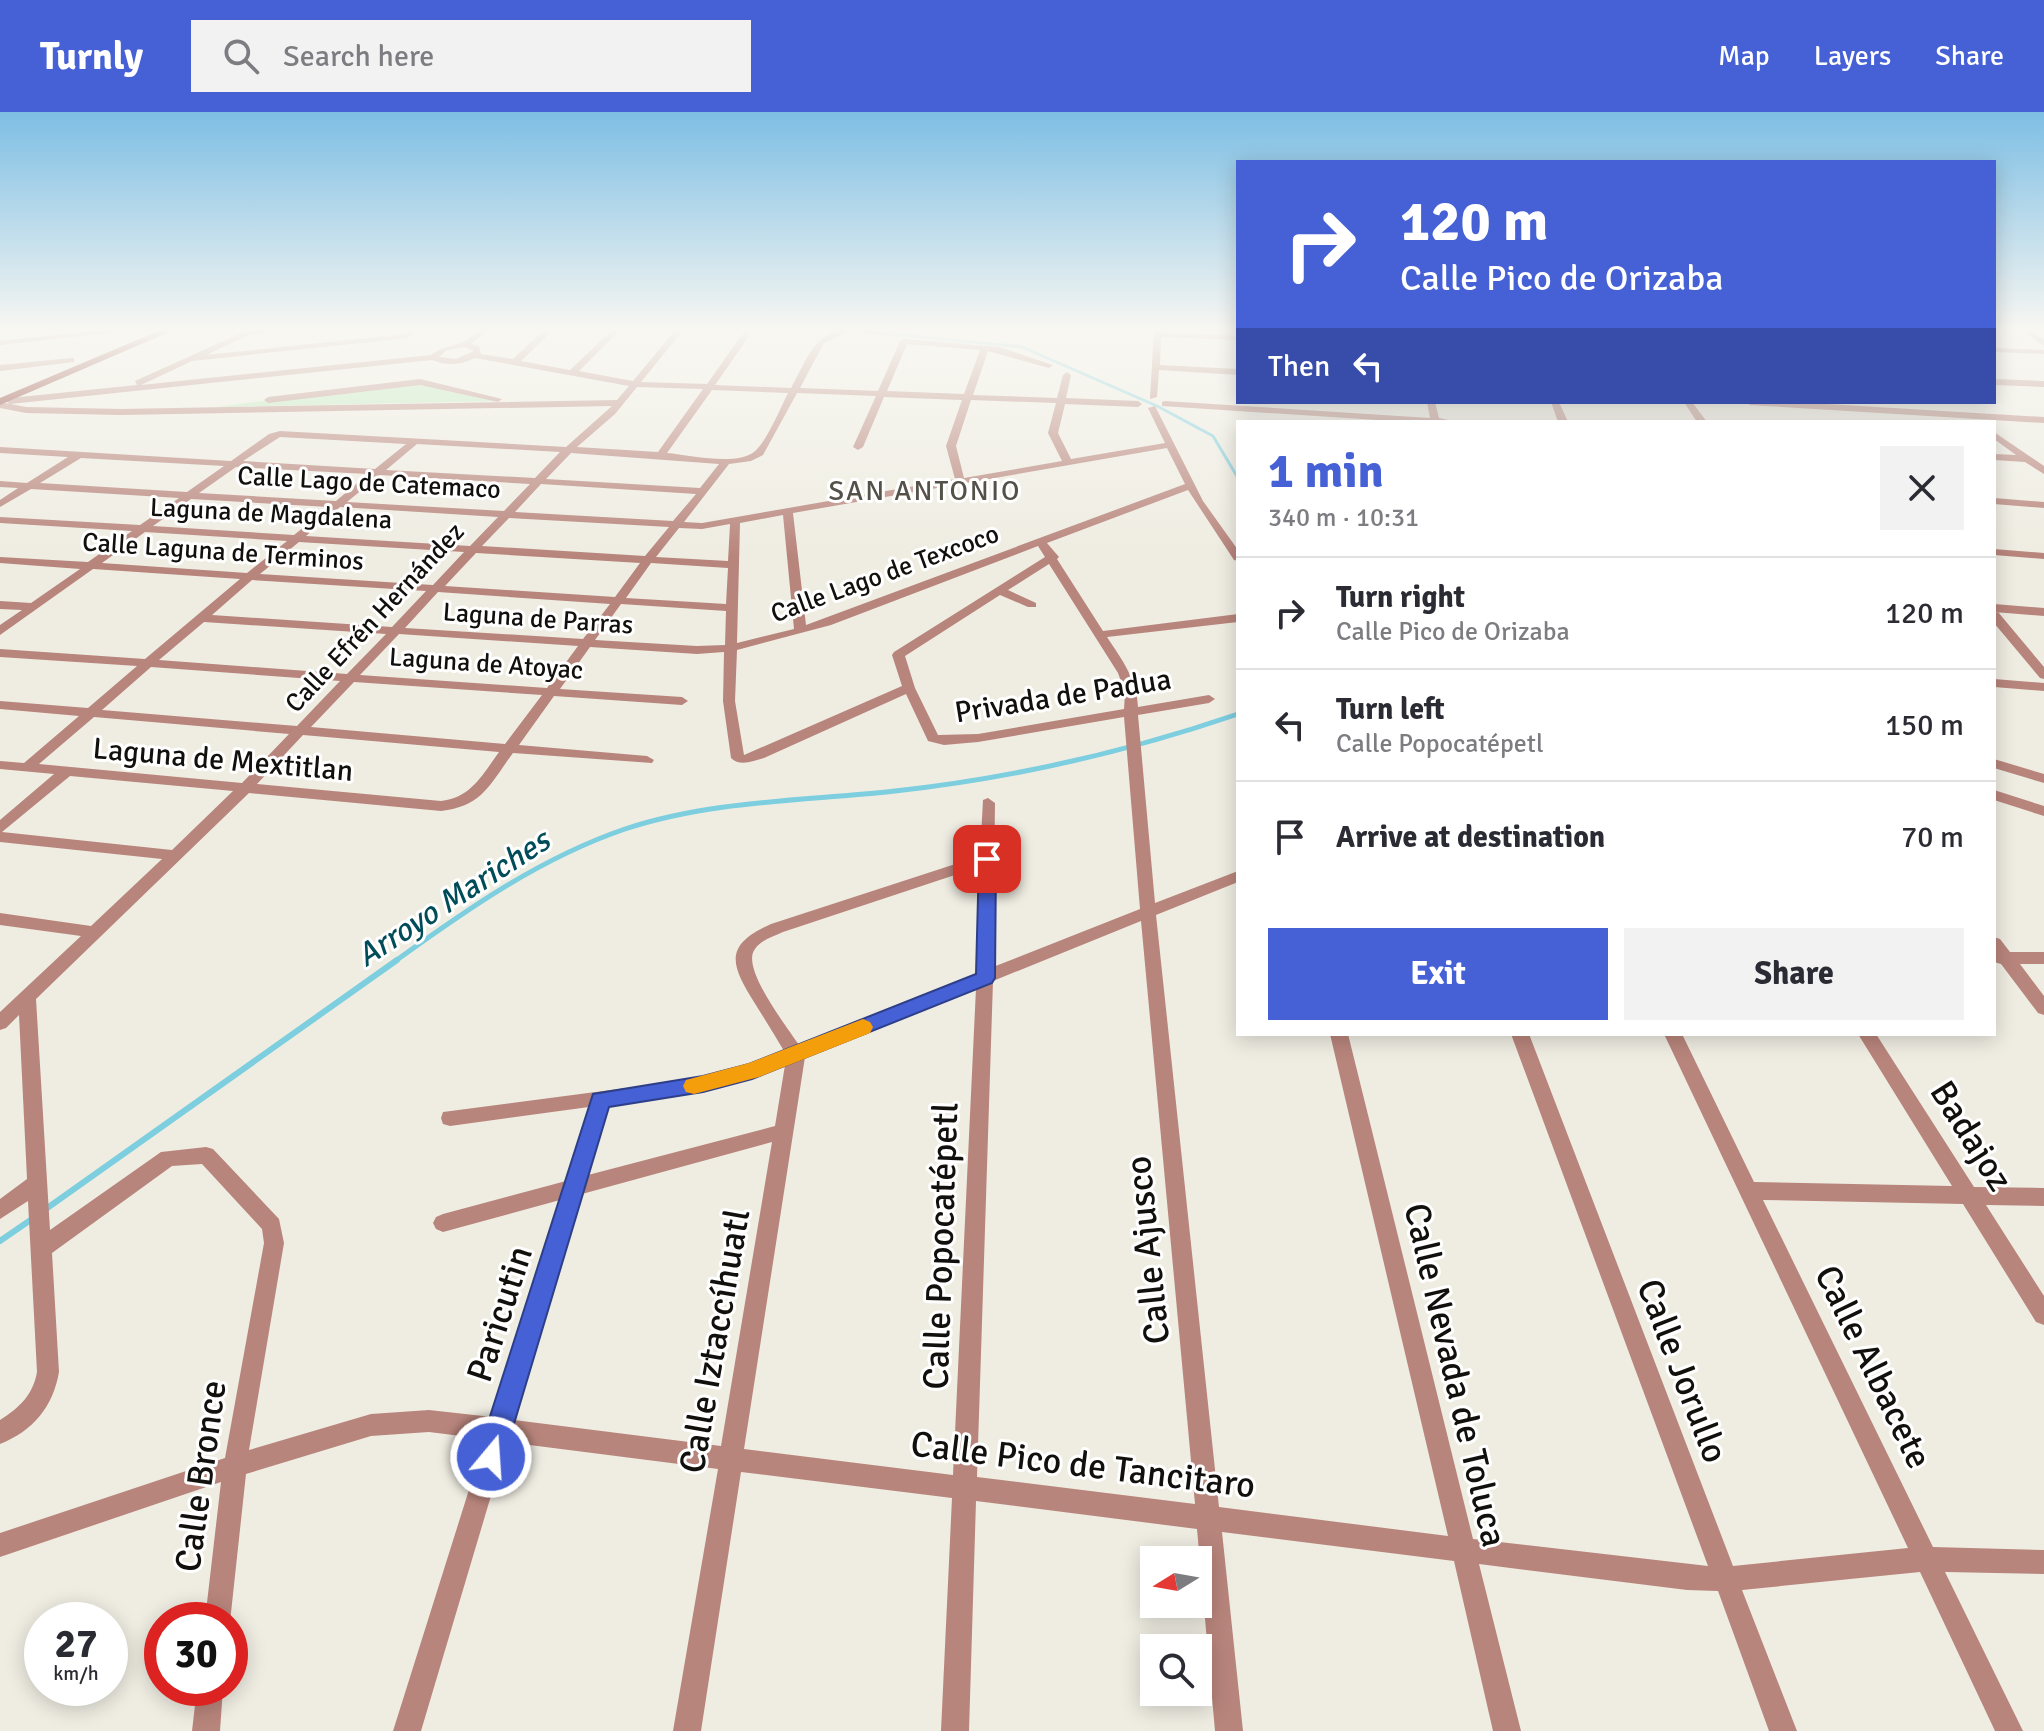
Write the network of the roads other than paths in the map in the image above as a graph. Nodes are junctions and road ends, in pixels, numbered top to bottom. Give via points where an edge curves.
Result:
1 (1819, 404) edge
2 (6, 405) edge
3 (27, 405) edge
4 (94, 405) edge
5 (229, 405) edge
6 (493, 405) edge
7 (619, 405) edge
8 (698, 405) edge
9 (786, 405) edge
10 (878, 405) edge
11 (966, 405) edge
12 (1059, 405) edge
13 (1153, 405) edge
14 (1168, 405) edge
15 (1825, 405) edge
16 (1954, 405) edge
17 (26, 410) junction
18 (183, 410) junction
19 (79, 412) junction
20 (1309, 418) edge
21 (1972, 419) edge
22 (1393, 420) edge
23 (1832, 420) edge
24 (2044, 420) edge
25 (1996, 436) edge
26 (415, 441) junction
27 (1170, 445) junction
28 (858, 447) dead end
29 (0, 450) edge
30 (567, 451) junction
31 (78, 455) junction
32 (661, 455) junction
33 (1996, 457) edge
34 (2026, 459) junction
35 (2044, 460) edge
36 (726, 462) junction
37 (234, 463) junction
38 (1068, 463) junction
39 (2044, 471) edge
40 (376, 472) junction
41 (960, 481) junction
42 (538, 482) junction
43 (0, 484) edge
44 (30, 486) junction
45 (1189, 486) junction
46 (704, 491) junction
47 (189, 495) junction
48 (1996, 501) edge
49 (0, 504) edge
50 (335, 504) junction
51 (2044, 505) edge
52 (788, 512) junction
53 (508, 513) junction
54 (0, 520) edge
55 (735, 522) junction
56 (678, 525) junction
57 (146, 528) junction
58 (298, 537) junction
59 (1040, 541) junction
60 (474, 548) junction
61 (1996, 552) edge
62 (1236, 555) edge
63 (2044, 556) edge
64 (1053, 557) junction
65 (0, 560) edge
66 (648, 560) junction
67 (93, 565) junction
68 (732, 565) junction
69 (248, 578) junction
70 (434, 588) junction
71 (1000, 591) junction
72 (619, 601) junction
73 (0, 605) edge
74 (1032, 605) dead end
75 (31, 607) junction
76 (730, 608) junction
77 (1996, 608) edge
78 (2044, 612) edge
79 (1996, 617) edge
80 (200, 618) junction
81 (1236, 618) edge
82 (800, 630) junction
83 (0, 631) edge
84 (394, 632) junction
85 (1098, 635) junction
86 (589, 644) junction
87 (730, 649) junction
88 (0, 653) edge
89 (149, 663) junction
90 (2044, 675) edge
91 (349, 680) junction
92 (1996, 683) edge
93 (2044, 687) edge
94 (909, 688) junction
95 (552, 692) junction
96 (1209, 699) dead end
97 (682, 701) dead end
98 (0, 705) edge
99 (91, 712) junction
100 (1132, 714) junction
101 (301, 731) junction
102 (509, 749) junction
103 (647, 760) dead end
104 (1996, 764) edge
105 (0, 765) edge
106 (26, 768) junction
107 (66, 772) junction
108 (2044, 779) edge
109 (245, 788) junction
110 (1996, 796) edge
111 (988, 803) dead end
112 (2044, 811) edge
113 (0, 828) edge
114 (0, 837) edge
115 (175, 855) junction
116 (987, 859) junction
117 (1236, 877) edge
118 (1149, 910) junction
119 (0, 919) edge
120 (94, 932) junction
121 (2000, 958) edge
122 (2044, 958) edge
123 (985, 978) junction
124 (27, 998) junction
125 (2044, 1008) edge
126 (0, 1023) edge
127 (1339, 1036) edge
128 (1521, 1036) edge
129 (1674, 1036) edge
130 (1868, 1036) edge
131 (796, 1055) junction
132 (601, 1100) junction
133 (450, 1118) dead end
134 (785, 1131) junction
135 (37, 1183) junction
136 (576, 1188) junction
137 (1751, 1191) junction
138 (1966, 1195) junction
139 (2044, 1197) edge
140 (0, 1210) edge
141 (443, 1223) dead end
142 (42, 1239) junction
143 (2044, 1315) edge
144 (500, 1429) junction
145 (0, 1433) edge
146 (729, 1458) junction
147 (235, 1466) junction
148 (965, 1487) junction
149 (1208, 1516) junction
150 (0, 1545) edge
151 (1461, 1548) junction
152 (1927, 1559) junction
153 (2044, 1562) edge
154 (1724, 1579) junction
155 (220, 1602) edge
156 (208, 1706) edge
157 (206, 1731) edge
158 (407, 1731) edge
159 (687, 1731) edge
160 (955, 1731) edge
161 (1229, 1731) edge
162 (1507, 1731) edge
163 (1783, 1731) edge
164 (2009, 1731) edge

1 - 23 street
2 - 17 street
3 - 17 street
4 - 19 street
5 - 18 street
6 - 18 street
7 - 30 street, Calle Efrén Hernández
8 - 32 street
9 - 36 street via 760,453
10 - 28 street
11 - 41 street via 951,446
12 - 38 street via 1053,433
13 - 27 street
14 - 20 street
15 - 21 street
16 - 21 street
17 - 19 street
18 - 19 street
20 - 22 street
21 - 24 street
25 - 34 street
26 - 30 street
26 - 37 street via 280,434
26 - 40 street
27 - 38 street, Calle Lago de Catemaco
27 - 45 street
29 - 31 street
30 - 32 street
30 - 42 street, Calle Efrén Hernández
31 - 37 street
31 - 44 street
32 - 36 street
33 - 34 street
34 - 35 street
34 - 39 street
36 - 46 street
37 - 40 street
37 - 47 street
38 - 41 street, Calle Lago de Catemaco
40 - 42 street
40 - 50 street
41 - 52 street, Calle Lago de Catemaco
42 - 46 street
42 - 53 street, Calle Efrén Hernández
43 - 44 street, Calle Lago de Catemaco
44 - 47 street, Calle Lago de Catemaco
44 - 49 street
45 - 59 street, Calle Lago de Texcoco
45 - 62 street
46 - 56 street
47 - 50 street, Calle Lago de Catemaco
47 - 57 street
48 - 51 street
50 - 53 street, Calle Lago de Catemaco
50 - 58 street
52 - 55 street, Calle Lago de Catemaco
52 - 82 street
53 - 56 street, Calle Lago de Catemaco
53 - 60 street, Calle Efrén Hernández
54 - 57 street, Laguna de Magdalena
55 - 56 street, Calle Lago de Catemaco
55 - 68 street
56 - 66 street
57 - 58 street, Laguna de Magdalena
57 - 67 street
58 - 60 street, Laguna de Magdalena
58 - 69 street
59 - 64 street, Calle Ajusco
59 - 82 street, Calle Lago de Texcoco
60 - 66 street, Laguna de Magdalena
60 - 70 street, Calle Efrén Hernández
61 - 63 street
64 - 71 street
64 - 85 street, Calle Ajusco
65 - 67 street, Calle Laguna de Terminos
66 - 68 street, Laguna de Magdalena
66 - 72 street
67 - 69 street, Calle Laguna de Terminos
67 - 75 street
68 - 76 street
69 - 70 street, Calle Laguna de Terminos
69 - 80 street
70 - 72 street, Calle Laguna de Terminos
70 - 84 street, Calle Efrén Hernández
71 - 74 street
71 - 94 street, Privada de Padua via 898,655
72 - 76 street, Calle Laguna de Terminos
72 - 86 street
73 - 75 street
75 - 83 street
76 - 87 street
77 - 78 street
79 - 90 street
80 - 84 street, Laguna de Parras
80 - 89 street
81 - 85 street
82 - 87 street, Calle Lago de Texcoco
84 - 86 street, Laguna de Parras
84 - 91 street, Calle Efrén Hernández
85 - 100 street, Calle Ajusco via 1129,683
86 - 87 street, Laguna de Parras
86 - 95 street
87 - 94 street via 734,749 743,760
88 - 89 street, Laguna de Atoyac
89 - 91 street, Laguna de Atoyac
89 - 99 street
91 - 95 street, Laguna de Atoyac
91 - 101 street, Calle Efrén Hernández
92 - 93 street
94 - 100 street, Privada de Padua via 928,732 944,741
95 - 97 street, Laguna de Atoyac
95 - 102 street
96 - 100 street, Privada de Padua
98 - 99 street
99 - 101 street
99 - 106 street
100 - 118 street, Calle Ajusco
101 - 102 street
101 - 109 street, Calle Efrén Hernández
102 - 103 street
102 - 109 street, Laguna de Mextitlan via 467,802 441,806
104 - 108 street
105 - 106 street, Laguna de Mextitlan
106 - 107 street, Laguna de Mextitlan
107 - 109 street, Laguna de Mextitlan
107 - 113 street
109 - 115 street, Calle Efrén Hernández
110 - 112 street
111 - 116 street, Calle Popocatépetl
114 - 115 street
115 - 120 street, Calle Efrén Hernández
116 - 123 street, Calle Popocatépetl
116 - 131 street via 757,937 742,963
117 - 118 street
118 - 123 street
118 - 149 street, Calle Ajusco
119 - 120 street
120 - 124 street, Calle Efrén Hernández
121 - 122 street
121 - 125 street
123 - 131 street
123 - 148 street, Calle Popocatépetl
124 - 126 street, Calle Efrén Hernández
124 - 135 street
127 - 151 street, Calle Nevada de Toluca
128 - 154 street, Calle Jorullo
129 - 137 street, Calle Albacete
130 - 138 street, Badajoz
131 - 132 street via 719,1081
131 - 134 street, Calle Iztaccíhuatl
132 - 133 street
132 - 136 street, Paricutin
134 - 136 street
134 - 146 street, Calle Iztaccíhuatl
135 - 140 street
135 - 142 street
136 - 141 street
136 - 144 street, Paricutin
137 - 138 street
137 - 152 street, Calle Albacete
138 - 139 street
138 - 143 street, Badajoz
142 - 145 street via 47,1384 36,1407
142 - 147 street, Calle Bronce via 168,1158 206,1155 272,1225 274,1243
144 - 146 street, Calle Pico de Tancitaro
144 - 147 street, Calle Pico de Tancitaro via 402,1421 371,1425
144 - 158 street, Paricutin
146 - 148 street, Calle Pico de Tancitaro
146 - 159 street, Calle Iztaccíhuatl
147 - 150 street, Calle Pico de Tancitaro
147 - 155 street, Calle Bronce
148 - 149 street, Calle Pico de Tancitaro
148 - 160 street, Calle Popocatépetl
149 - 151 street, Calle Pico de Tancitaro
149 - 161 street, Calle Ajusco
151 - 154 street, Calle Pico de Tancitaro
151 - 162 street, Calle Nevada de Toluca
152 - 153 street, Calle Pico de Tancitaro
152 - 154 street, Calle Pico de Tancitaro
152 - 164 street, Calle Albacete
154 - 163 street, Calle Jorullo
156 - 157 street

